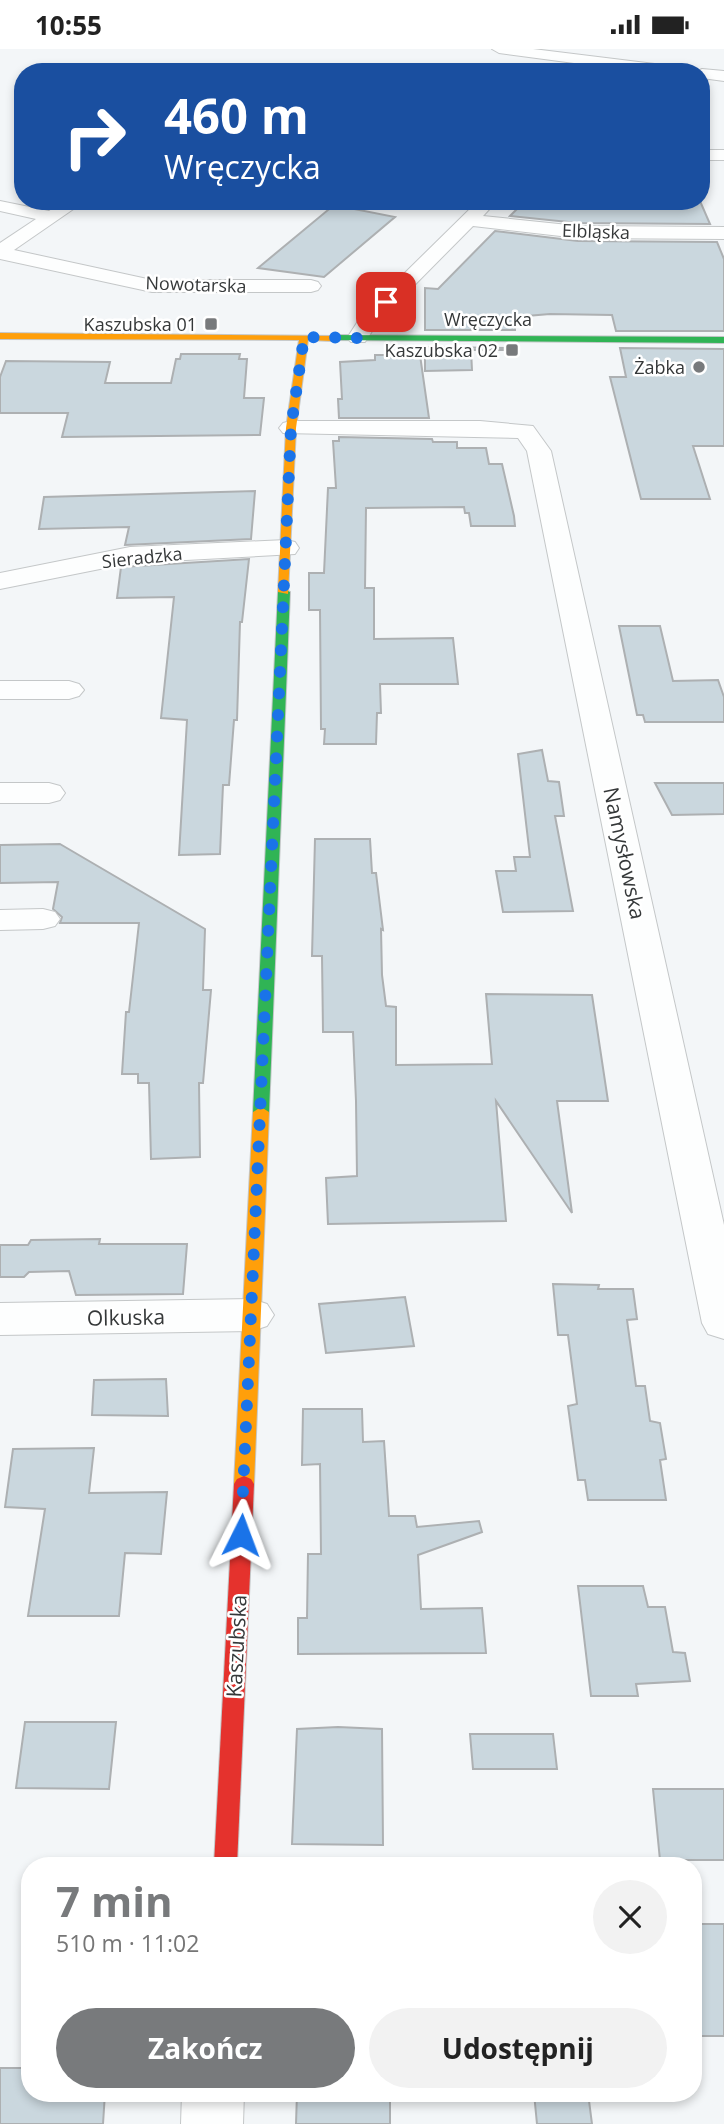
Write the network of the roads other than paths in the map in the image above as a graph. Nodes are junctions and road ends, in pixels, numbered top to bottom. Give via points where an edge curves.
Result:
1 (499, 49) edge
2 (643, 49) edge
3 (583, 63) edge
4 (626, 63) edge
5 (19, 210) edge
6 (62, 210) edge
7 (478, 210) edge
8 (52, 217) junction
9 (469, 220) junction
10 (724, 233) edge
11 (0, 252) edge
12 (311, 286) dead end
13 (0, 336) edge
14 (304, 337) junction
15 (358, 338) junction
16 (724, 340) edge
17 (291, 428) junction
18 (286, 548) junction
19 (0, 581) edge
20 (0, 690) edge
21 (69, 690) dead end
22 (0, 793) edge
23 (49, 793) dead end
24 (43, 919) dead end
25 (0, 920) edge
26 (252, 1315) junction
27 (0, 1319) edge
28 (724, 1324) edge
29 (225, 1857) edge
30 (213, 2102) edge
31 (212, 2124) edge

1 - 3 street
2 - 4 street
5 - 8 street
6 - 8 street
7 - 9 street
8 - 11 street
9 - 10 street, Elbląska via 578,232
9 - 15 street via 369,319
11 - 12 street, Nowotarska via 152,286
13 - 14 street, Wręczycka
14 - 15 street, Wręczycka
14 - 17 street, Kaszubska
15 - 16 street, Wręczycka
17 - 18 street, Kaszubska
17 - 28 street, Namysłowska via 525,431 539,451
18 - 19 street, Sieradzka via 130,555
18 - 26 street, Kaszubska
20 - 21 street
22 - 23 street
24 - 25 street
26 - 27 street, Olkuska
26 - 29 street, Kaszubska
30 - 31 street

